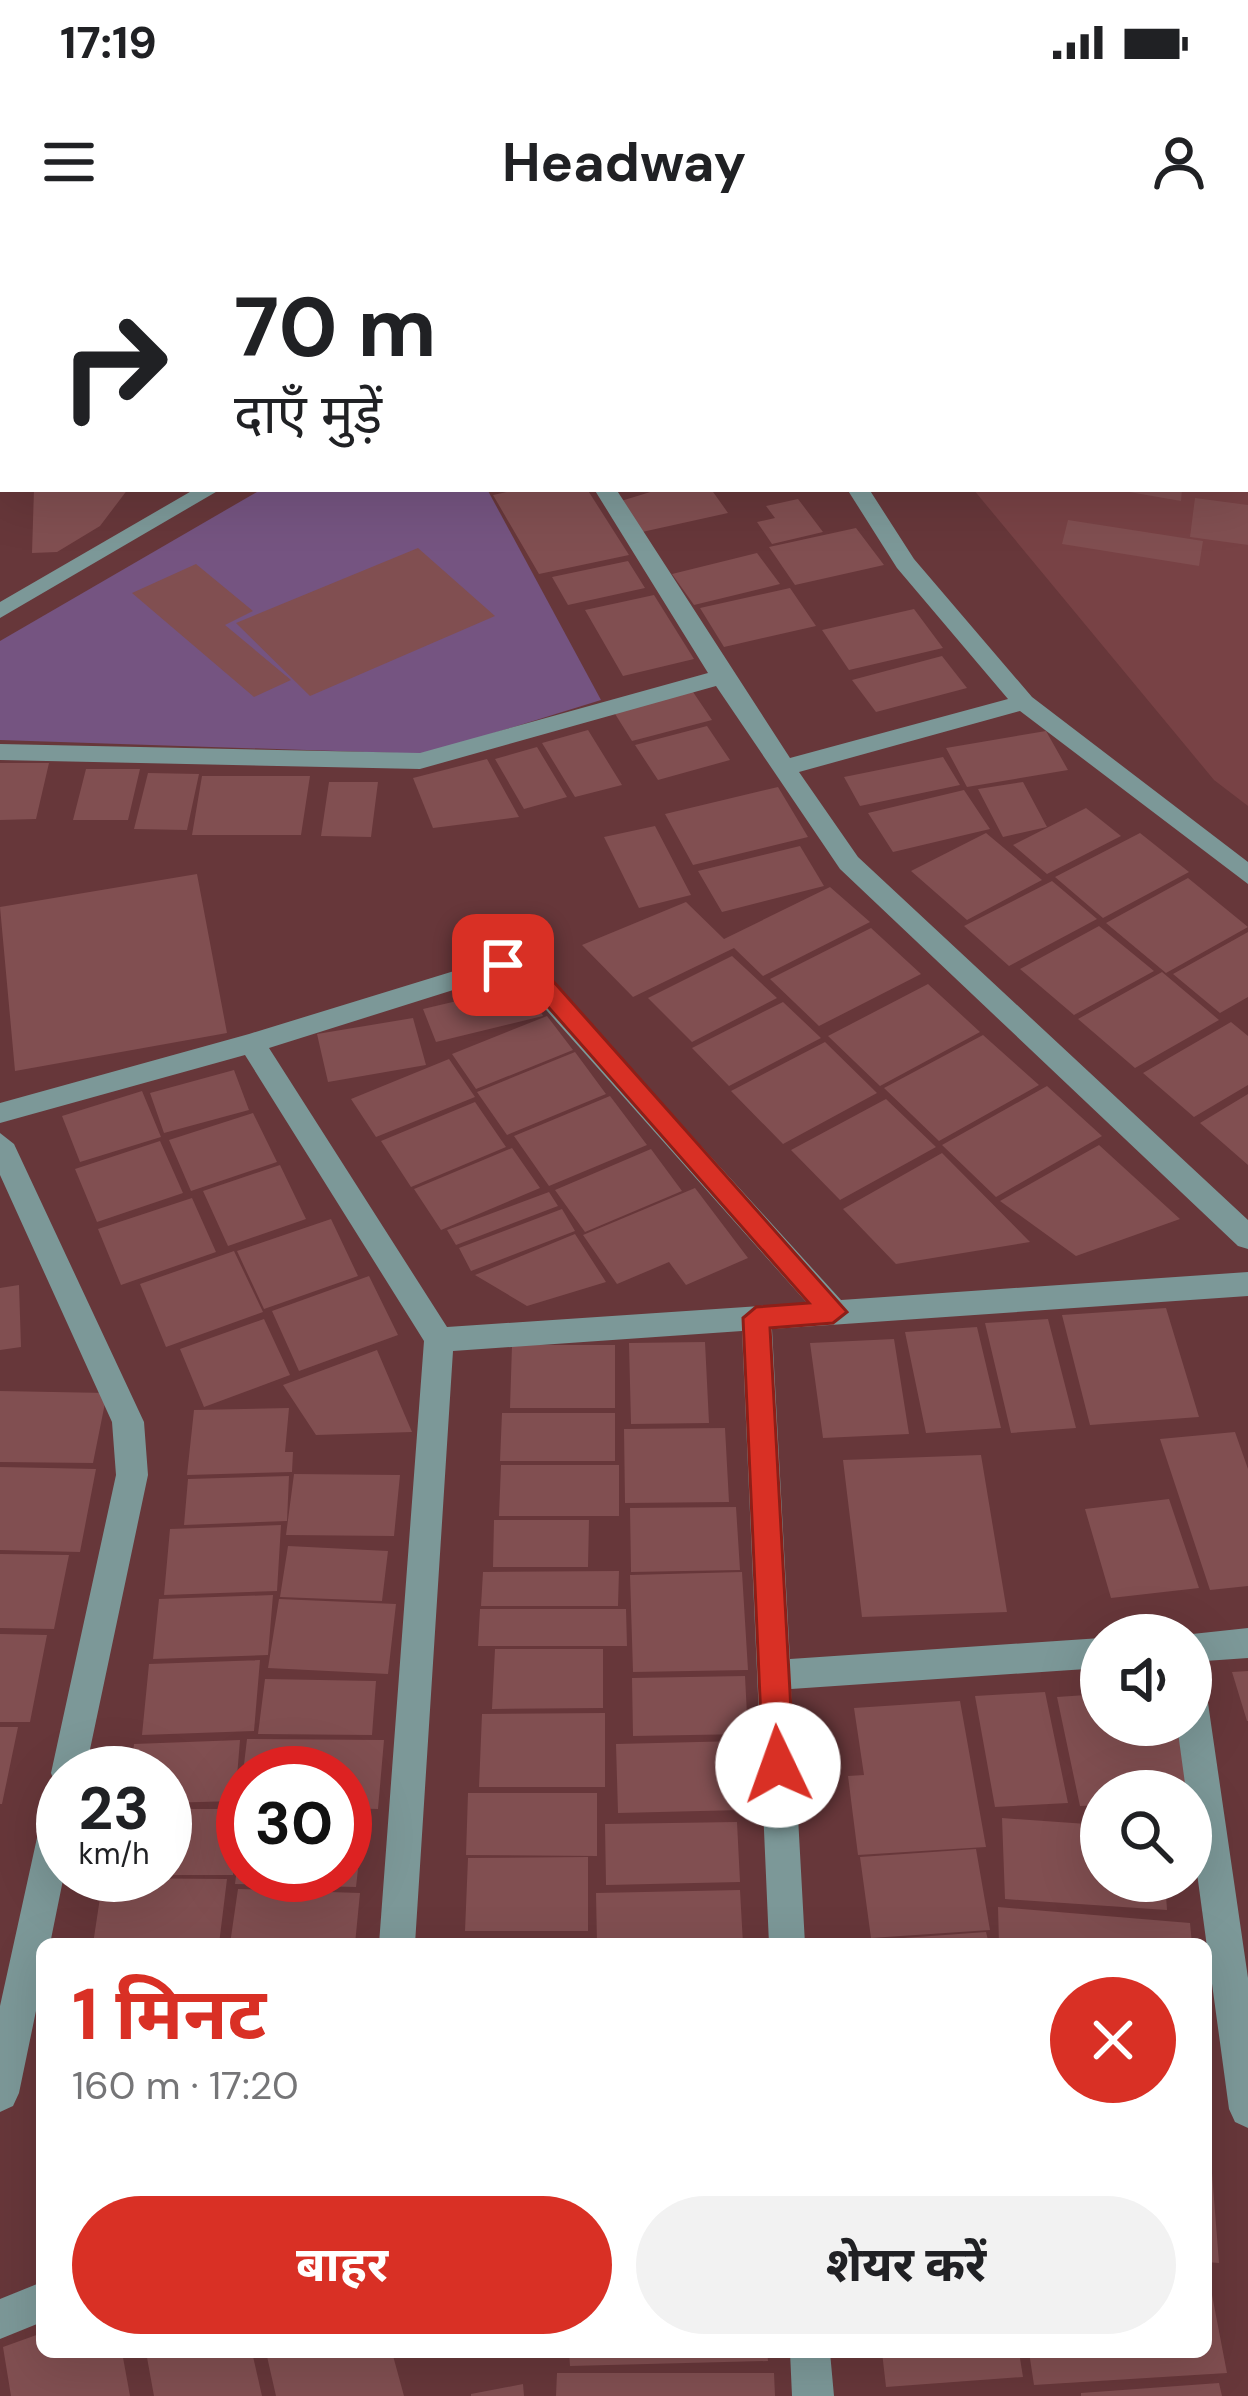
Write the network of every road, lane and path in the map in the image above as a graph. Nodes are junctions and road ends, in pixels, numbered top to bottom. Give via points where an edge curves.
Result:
1 (205, 492) edge
2 (607, 492) edge
3 (860, 492) edge
4 (0, 611) edge
5 (722, 676) junction
6 (1024, 703) junction
7 (0, 752) edge
8 (783, 768) junction
9 (1248, 875) edge
10 (252, 1043) junction
11 (0, 1113) edge
12 (0, 1144) edge
13 (1248, 1238) edge
14 (1248, 1284) edge
15 (833, 1312) junction
16 (756, 1318) junction
17 (439, 1340) junction
18 (1248, 1643) edge
19 (1212, 1646) edge
20 (1080, 1654) edge
21 (774, 1676) junction
22 (74, 1746) edge
23 (1197, 1746) edge
24 (41, 1902) edge
25 (398, 1938) edge
26 (787, 1938) edge
27 (1242, 2045) edge
28 (0, 2093) edge
29 (1248, 2109) edge
30 (36, 2304) edge
31 (0, 2319) edge
32 (810, 2358) edge
33 (813, 2396) edge

1 - 4 street
2 - 5 street
3 - 6 street via 905,563
5 - 7 street via 420,760
5 - 8 street
6 - 8 street
6 - 9 street
8 - 13 street via 849,862
10 - 11 street
10 - 15 street via 503,965 522,966
10 - 17 street
12 - 22 street via 128,1422 132,1475
14 - 15 street
15 - 16 street
16 - 17 street
16 - 21 street
17 - 25 street
18 - 19 street
20 - 21 street
21 - 26 street
23 - 27 street
24 - 28 street
27 - 29 street
30 - 31 street
32 - 33 street

